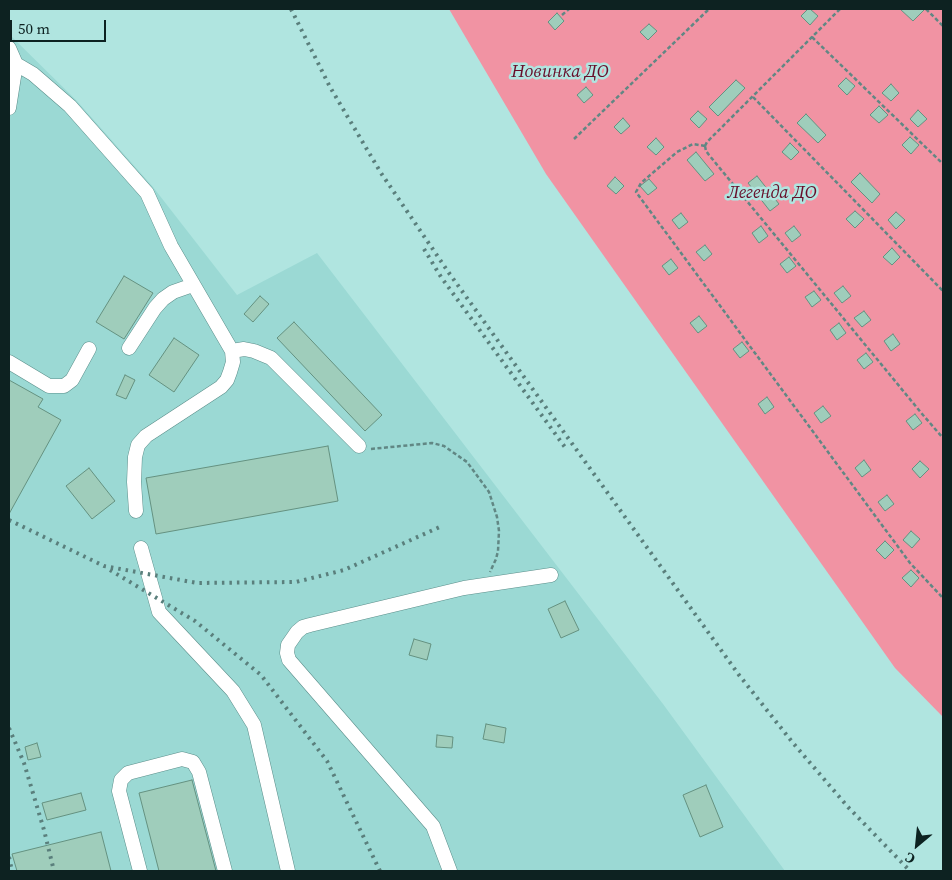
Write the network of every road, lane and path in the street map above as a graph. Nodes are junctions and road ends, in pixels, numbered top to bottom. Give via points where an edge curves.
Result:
1 (568, 9) edge
2 (709, 9) edge
3 (840, 9) edge
4 (926, 9) edge
5 (562, 15) dead end
6 (943, 26) edge
7 (812, 37) junction
8 (9, 48) edge
9 (16, 64) junction
10 (753, 97) junction
11 (9, 108) edge
12 (574, 139) dead end
13 (705, 146) junction
14 (943, 164) edge
15 (193, 285) junction
16 (943, 291) edge
17 (129, 348) dead end
18 (89, 350) dead end
19 (232, 351) junction
20 (9, 362) edge
21 (943, 438) edge
22 (359, 446) joint
23 (136, 511) dead end
24 (140, 548) dead end
25 (551, 575) dead end
26 (484, 578) dead end
27 (943, 598) edge
28 (140, 871) edge
29 (225, 871) edge
30 (288, 871) edge
31 (450, 871) edge

1 - 5 path
2 - 12 path
3 - 7 path
4 - 6 path
7 - 10 path
7 - 14 path
8 - 9 lane
9 - 11 lane
9 - 15 lane via 33,74 70,106 147,193
10 - 13 path
10 - 16 path
13 - 21 path via 709,155
13 - 27 path via 693,144 677,152 641,183 636,192 910,564
15 - 17 lane via 163,299
15 - 19 lane
18 - 20 lane via 72,380 64,386 49,386
19 - 22 lane via 249,350 271,358
19 - 23 lane via 230,372 221,387 146,436 138,445 134,482
22 - 26 path via 370,450 432,443 444,446 466,462 488,492 497,517 498,551 493,567
24 - 30 lane via 159,612 233,690 254,725
25 - 31 lane via 464,588 310,625 297,632 288,645 289,660 433,826
28 - 29 lane via 119,791 121,780 128,773 182,759 193,762 199,772

